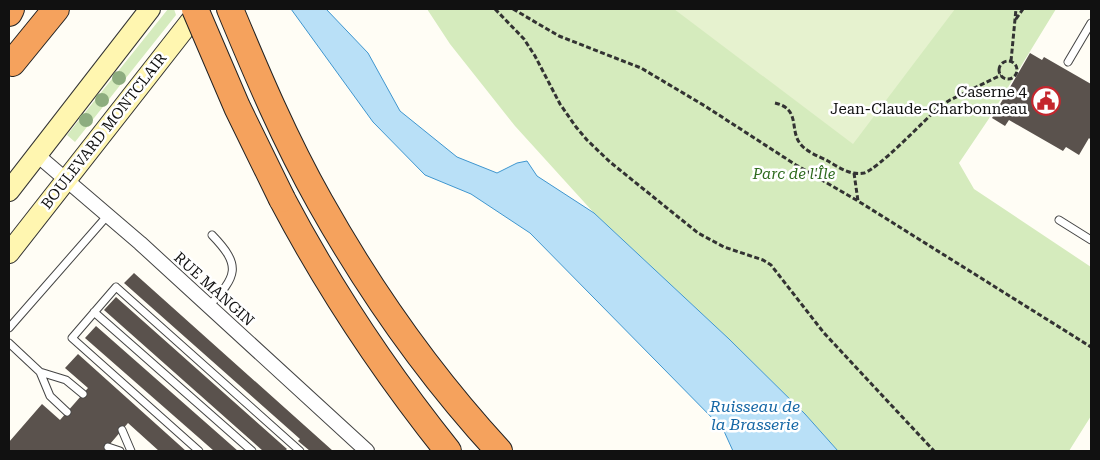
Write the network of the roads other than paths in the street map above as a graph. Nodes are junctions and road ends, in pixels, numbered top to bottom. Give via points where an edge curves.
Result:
1 (11, 9) edge
2 (43, 9) edge
3 (56, 9) edge
4 (150, 9) edge
5 (195, 9) edge
6 (200, 9) edge
7 (230, 9) edge
8 (9, 13) edge
9 (1091, 23) edge
10 (1068, 62) dead end
11 (10, 66) edge
12 (36, 154) junction
13 (66, 179) junction
14 (9, 191) edge
15 (108, 216) junction
16 (1059, 220) dead end
17 (212, 235) dead end
18 (1091, 240) edge
19 (9, 253) edge
20 (209, 306) junction
21 (94, 312) junction
22 (9, 328) edge
23 (9, 343) edge
24 (40, 372) junction
25 (82, 394) dead end
26 (67, 412) dead end
27 (122, 430) dead end
28 (108, 447) dead end
29 (120, 451) edge
30 (132, 451) edge
31 (199, 451) edge
32 (252, 451) edge
33 (300, 451) edge
34 (367, 451) edge
35 (448, 451) edge
36 (499, 451) edge

1 - 8 highway
2 - 11 highway
3 - 11 highway
4 - 12 main road
5 - 35 highway, bridge via 244,123 308,248 348,314
6 - 13 main road, BOULEVARD MONTCLAIR
7 - 36 highway via 263,87 344,244 391,316 449,394
9 - 10 lane
12 - 13 street, RUE MANGIN
12 - 14 main road
13 - 15 street, RUE MANGIN
13 - 19 main road, BOULEVARD MONTCLAIR
15 - 20 street, RUE MANGIN
15 - 22 lane
16 - 18 lane
17 - 20 lane via 227,253 233,270 230,282
20 - 34 street, RUE MANGIN
21 - 31 lane via 72,338
21 - 32 lane
21 - 33 lane via 116,287
23 - 24 lane
24 - 25 lane via 66,380
24 - 26 lane via 50,396
27 - 30 lane
28 - 29 lane

